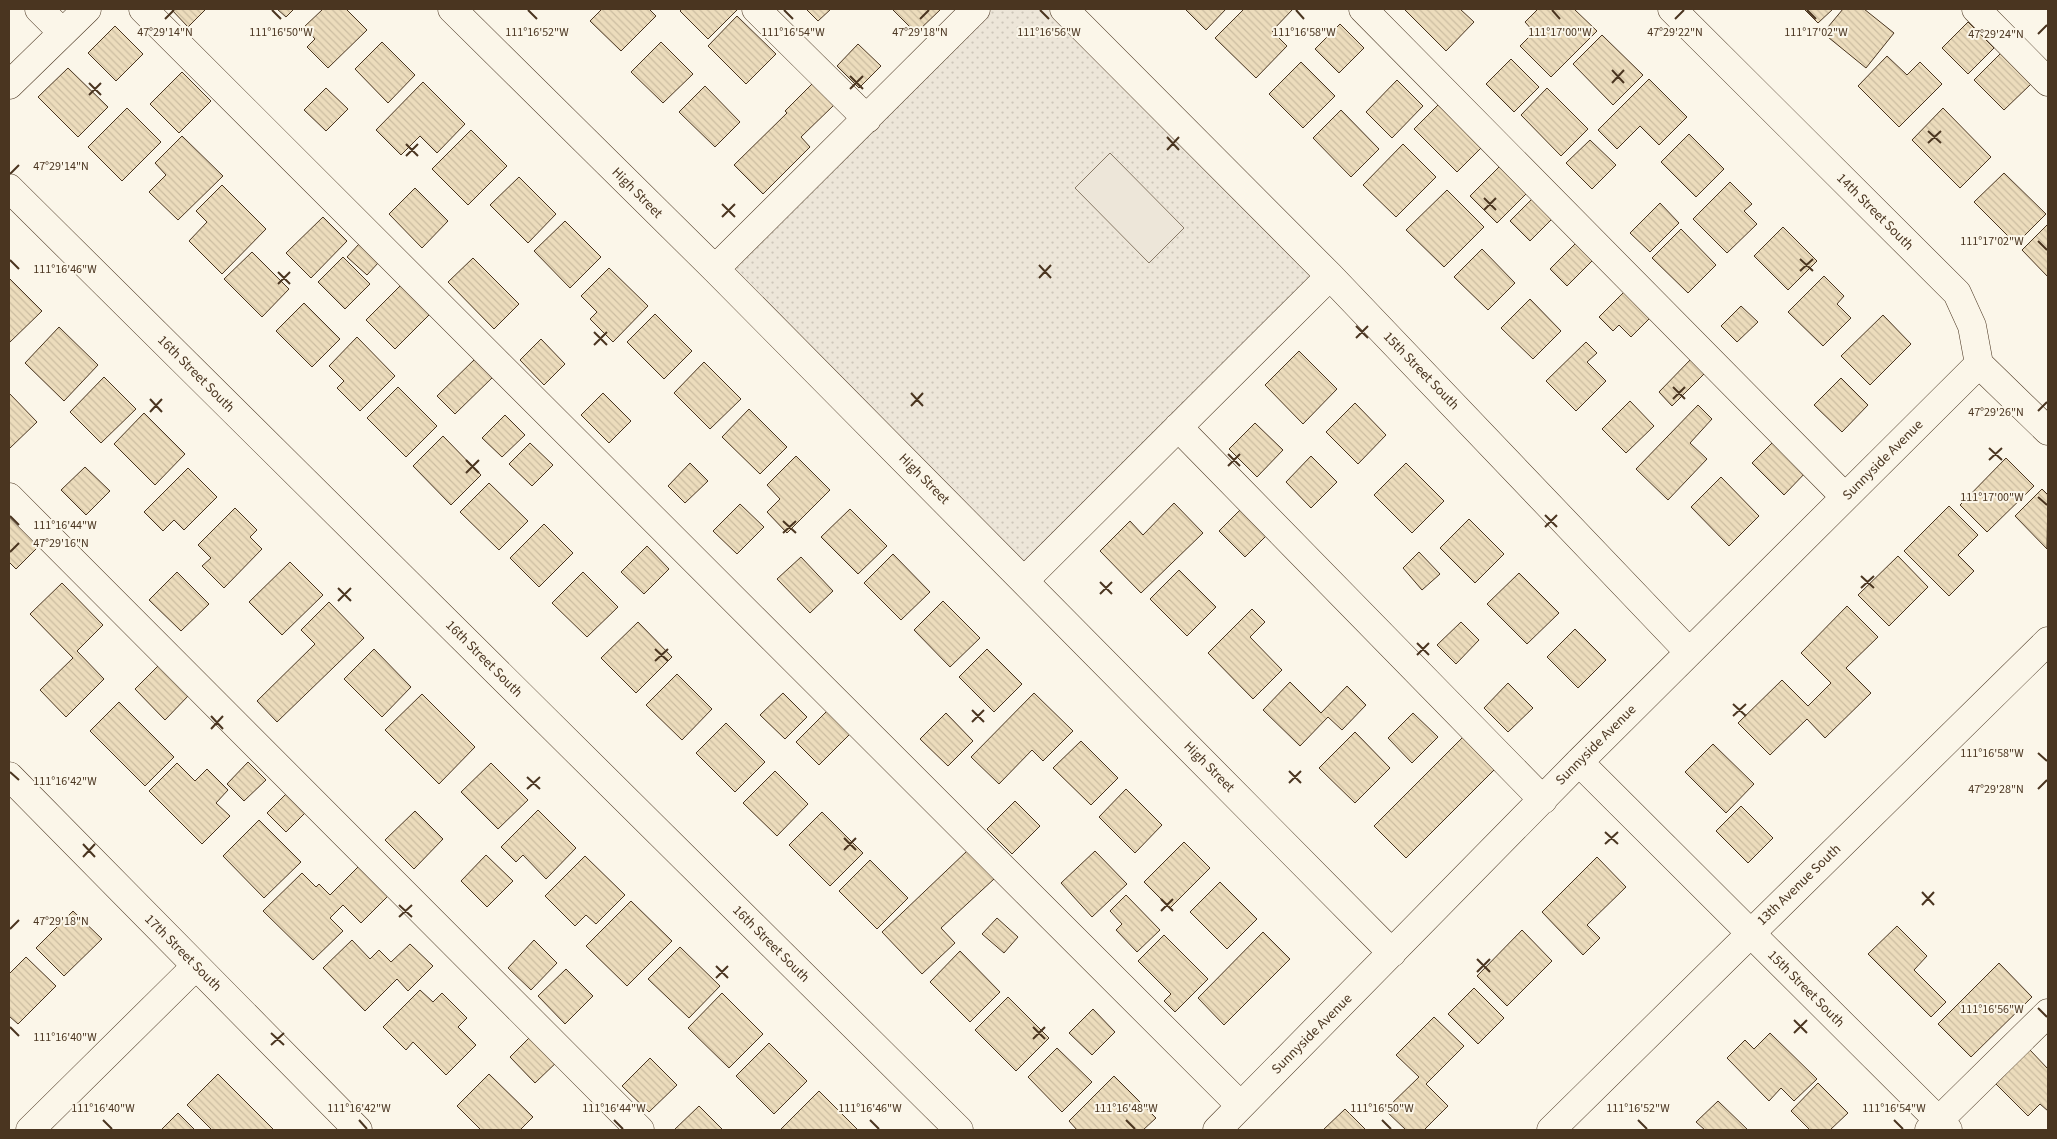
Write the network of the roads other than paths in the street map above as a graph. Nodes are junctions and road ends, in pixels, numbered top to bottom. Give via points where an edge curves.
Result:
1 (39, 9) edge
2 (87, 9) edge
3 (142, 9) edge
4 (452, 9) edge
5 (756, 9) edge
6 (976, 9) edge
7 (1064, 9) edge
8 (1363, 9) edge
9 (1672, 9) edge
10 (1976, 9) edge
11 (62, 32) junction
12 (2048, 82) edge
13 (9, 85) edge
14 (866, 119) junction
15 (9, 188) edge
16 (715, 269) junction
17 (1330, 276) junction
18 (1979, 364) junction
19 (1178, 427) junction
20 (2048, 431) edge
21 (9, 497) edge
22 (1845, 498) junction
23 (1024, 580) junction
24 (2048, 641) edge
25 (1689, 652) junction
26 (1579, 762) junction
27 (11, 783) edge
28 (1543, 800) junction
29 (1750, 934) junction
30 (1392, 953) junction
31 (196, 966) junction
32 (2048, 1014) edge
33 (1240, 1106) junction
34 (1939, 1127) edge
35 (30, 1130) edge
36 (358, 1130) edge
37 (640, 1130) edge
38 (959, 1130) edge
39 (1217, 1130) edge
40 (1551, 1130) edge

1 - 11 street
2 - 11 street
3 - 33 street
4 - 16 street, High Street
5 - 14 street
6 - 14 street
7 - 17 street, 15th Street South
8 - 22 street
9 - 18 street, 14th Street South via 1957,294 1972,326
10 - 12 street
11 - 13 street
14 - 16 street
15 - 38 street, 16th Street South
16 - 23 street, High Street
17 - 19 street
17 - 25 street, 15th Street South
18 - 20 street
18 - 22 street, Sunnyside Avenue
19 - 23 street
19 - 28 street
21 - 37 street
22 - 25 street, Sunnyside Avenue
23 - 30 street, High Street
24 - 29 street, 13th Avenue South
25 - 26 street, Sunnyside Avenue
26 - 28 street, Sunnyside Avenue
26 - 29 street, 15th Street South
27 - 31 street, 17th Street South
28 - 30 street, Sunnyside Avenue
29 - 34 street, 15th Street South
29 - 40 street, 13th Avenue South
30 - 33 street, Sunnyside Avenue
31 - 35 street
31 - 36 street, 17th Street South
32 - 34 street
33 - 39 street, Sunnyside Avenue

